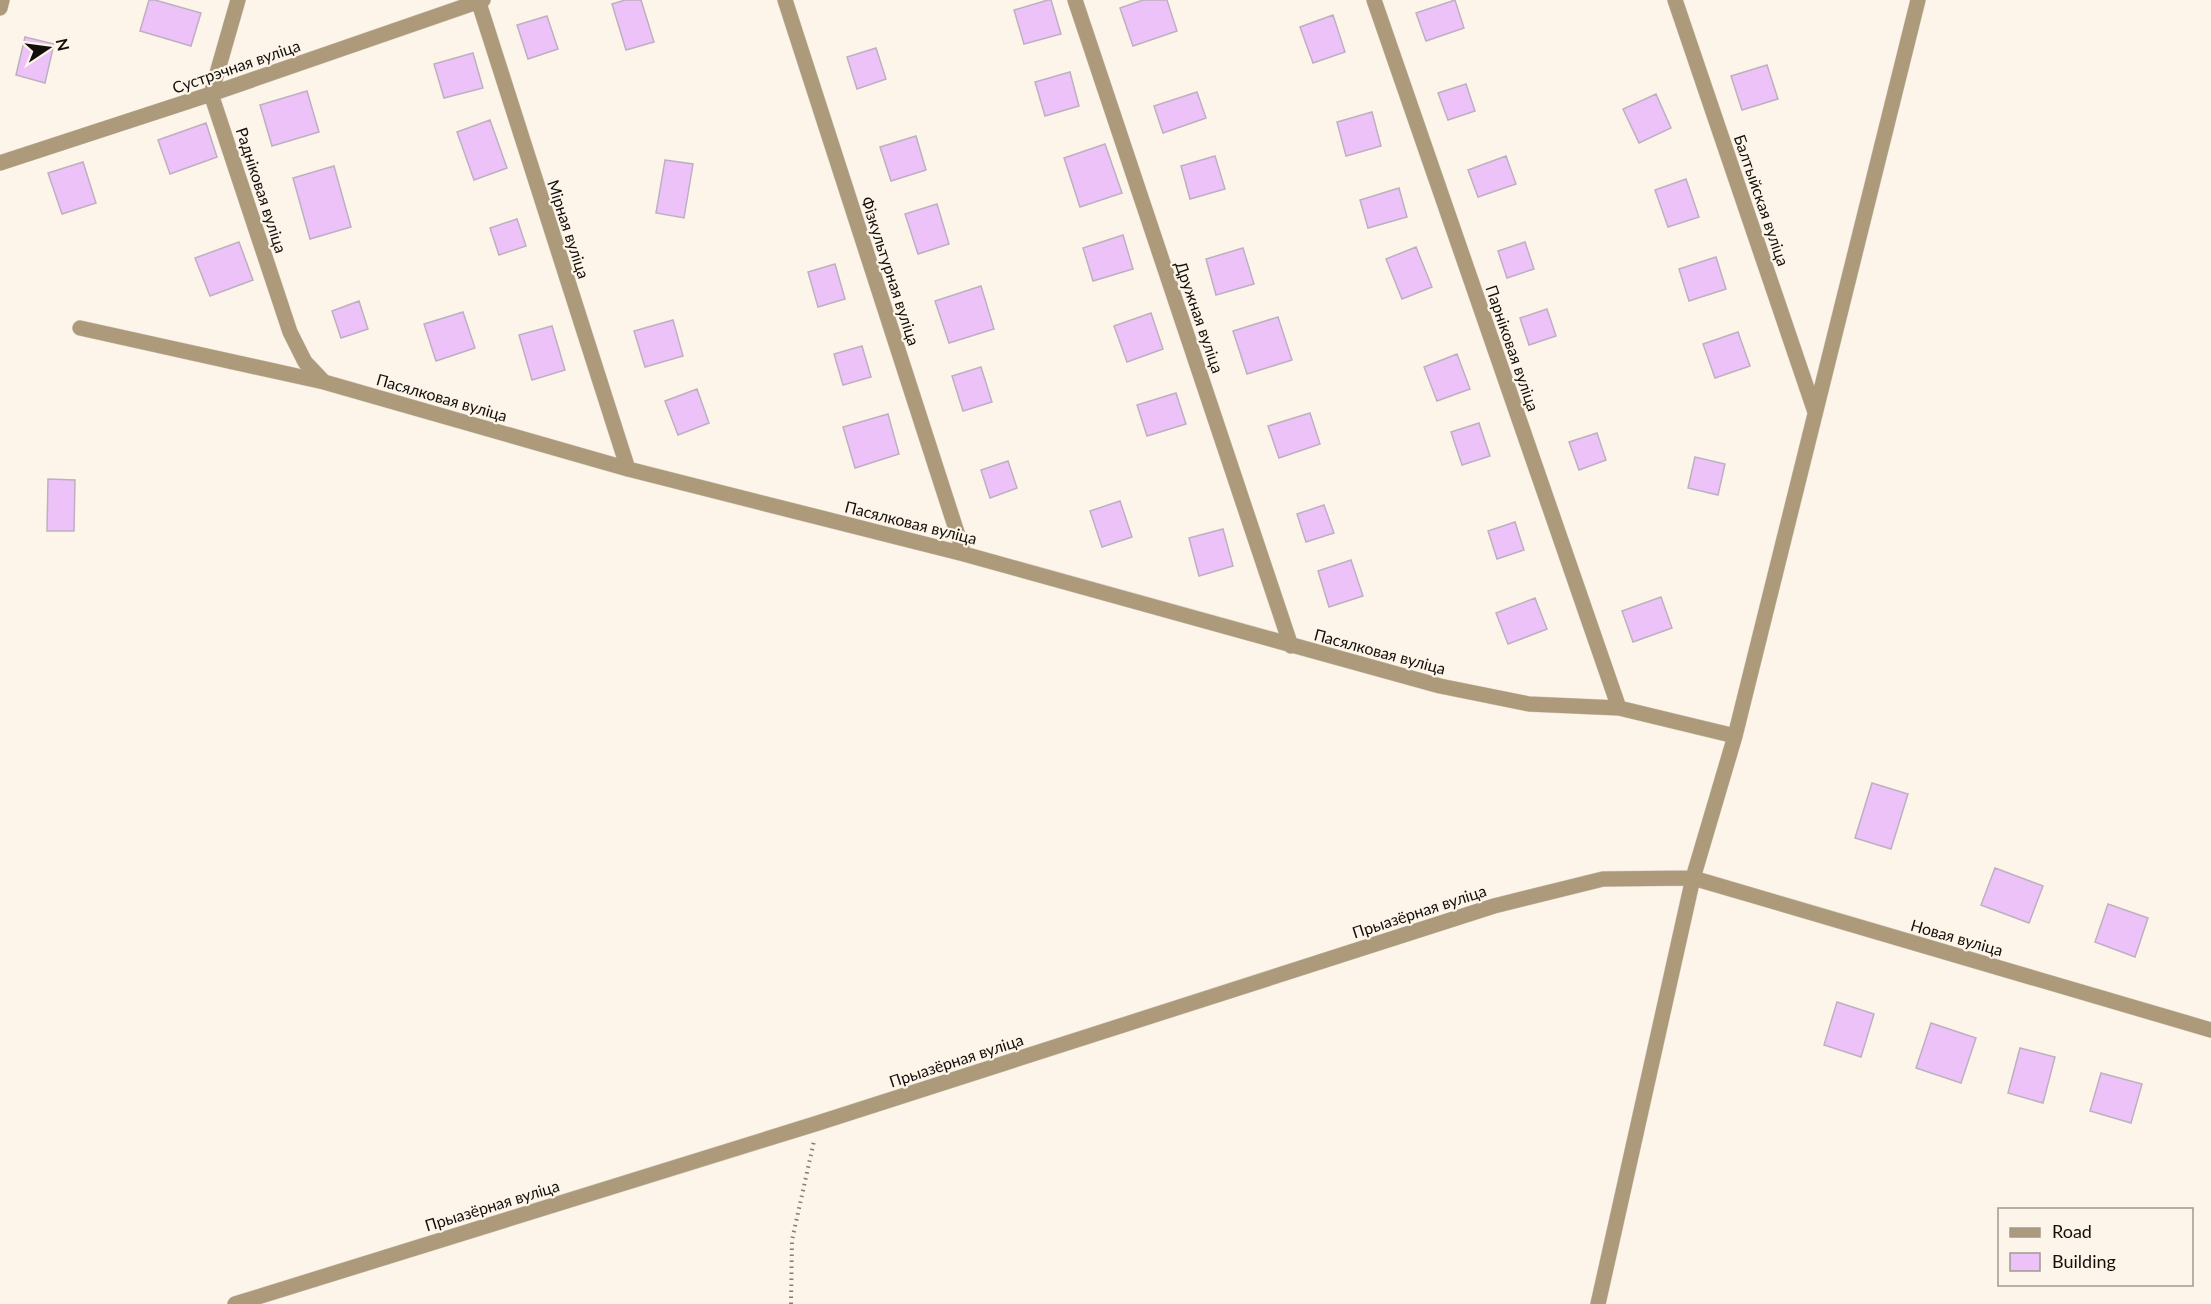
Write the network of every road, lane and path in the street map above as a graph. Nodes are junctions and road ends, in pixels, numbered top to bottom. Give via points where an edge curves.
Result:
1 (2, 0) edge
2 (238, 0) edge
3 (785, 0) edge
4 (1075, 0) edge
5 (1374, 0) edge
6 (1675, 0) edge
7 (1918, 0) edge
8 (479, 1) edge
9 (0, 8) edge
10 (211, 94) junction
11 (0, 163) edge
12 (80, 328) dead end
13 (324, 382) junction
14 (1815, 412) junction
15 (628, 469) junction
16 (964, 554) junction
17 (1291, 646) junction
18 (1619, 708) junction
19 (1735, 736) junction
20 (1693, 878) junction
21 (2211, 1030) edge
22 (818, 1123) junction
23 (235, 1304) edge
24 (791, 1304) edge
25 (1598, 1304) edge

1 - 9 street
2 - 10 street
3 - 16 street, Фізкультурная вуліца
4 - 17 street, Дружная вуліца
5 - 18 street, Парніковая вуліца
6 - 14 street, Балтыйская вуліца
7 - 14 street
8 - 10 street, Сустрэчная вуліца
8 - 15 street, Мірная вуліца
10 - 11 street, Сустрэчная вуліца
10 - 13 street, Радніковая вуліца via 290,332 305,362
12 - 13 street, Пасялковая вуліца
13 - 15 street, Пасялковая вуліца
14 - 19 street
15 - 16 street, Пасялковая вуліца
16 - 17 street, Пасялковая вуліца
17 - 18 street, Пасялковая вуліца via 1440,686 1529,704
18 - 19 street, Пасялковая вуліца
19 - 20 street
20 - 21 street, Новая вуліца
20 - 22 street, Прыазёрная вуліца via 1603,879 1494,906
20 - 25 street
22 - 23 street, Прыазёрная вуліца
22 - 24 path via 792,1240

